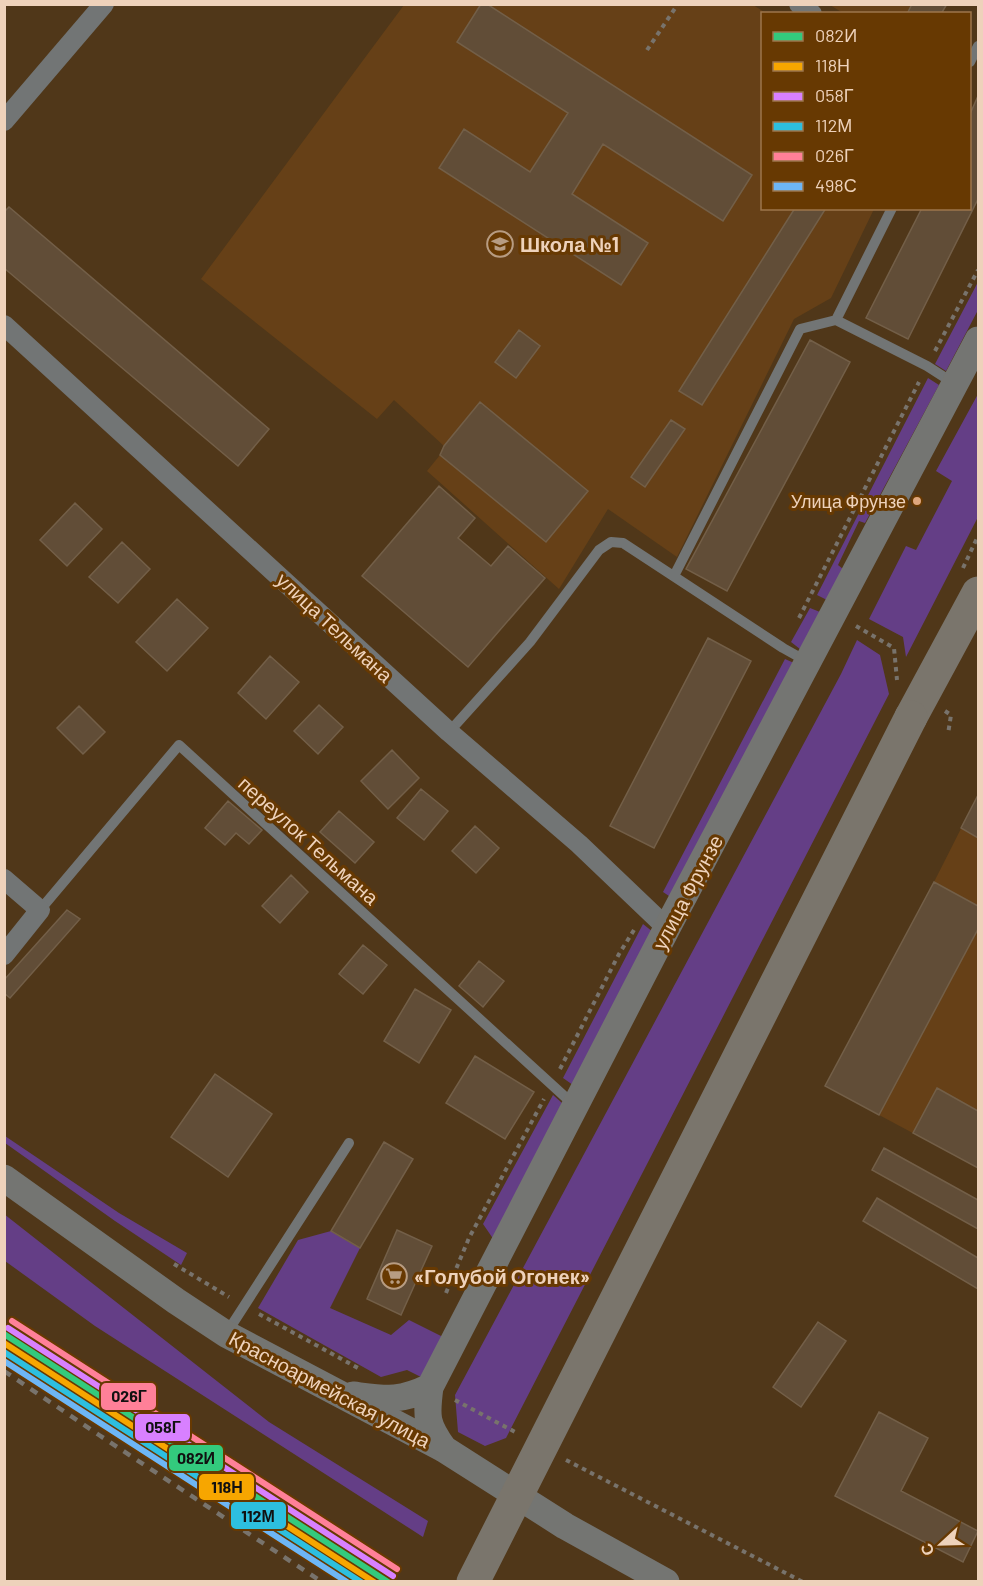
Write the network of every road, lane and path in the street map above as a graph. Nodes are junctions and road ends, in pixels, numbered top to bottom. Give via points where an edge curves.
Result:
1 (104, 4) edge
2 (678, 4) edge
3 (647, 50) dead end
4 (4, 121) edge
5 (891, 210) edge
6 (978, 270) edge
7 (836, 320) junction
8 (4, 325) edge
9 (978, 340) edge
10 (927, 366) junction
11 (956, 385) junction
12 (674, 576) junction
13 (978, 593) edge
14 (783, 648) junction
15 (894, 648) dead end
16 (809, 662) junction
17 (897, 686) dead end
18 (942, 708) dead end
19 (449, 732) junction
20 (948, 734) dead end
21 (4, 879) edge
22 (648, 908) junction
23 (40, 910) junction
24 (667, 928) junction
25 (4, 955) edge
26 (552, 1085) junction
27 (574, 1106) junction
28 (349, 1143) dead end
29 (4, 1178) edge
30 (164, 1259) dead end
31 (444, 1300) dead end
32 (244, 1306) junction
33 (226, 1334) junction
34 (362, 1371) dead end
35 (430, 1387) junction
36 (338, 1394) junction
37 (521, 1436) dead end
38 (444, 1449) junction
39 (562, 1458) dead end
40 (473, 1581) edge
41 (666, 1581) edge
42 (803, 1581) edge

1 - 4 street
2 - 3 path
5 - 7 lane
6 - 10 path
7 - 10 lane
7 - 12 lane via 800,329
8 - 19 street, улица Тельмана
9 - 11 main road, улица Фрунзе
10 - 11 lane
10 - 14 path
11 - 16 main road, улица Фрунзе
12 - 14 lane
12 - 19 lane via 623,543 611,542 599,550 530,642
13 - 40 highway, bridge via 911,717
14 - 16 lane
15 - 17 path
16 - 24 main road, улица Фрунзе
18 - 20 path via 951,715
19 - 22 street, улица Тельмана
21 - 23 street
22 - 24 street, улица Тельмана
22 - 26 path via 619,954
23 - 25 street
23 - 26 lane, переулок Тельмана via 178,745
24 - 27 main road, улица Фрунзе
26 - 27 lane, переулок Тельмана
26 - 31 path via 469,1238
27 - 35 main road, улица Фрунзе
28 - 32 lane
29 - 33 main road, Красноармейская улица
30 - 32 path
32 - 33 lane
32 - 34 path
33 - 36 main road, Красноармейская улица
35 - 36 main road via 392,1400
35 - 37 path
35 - 38 main road, улица Фрунзе via 430,1431
36 - 38 main road, Красноармейская улица
38 - 41 main road, Красноармейская улица via 566,1526
39 - 42 path

